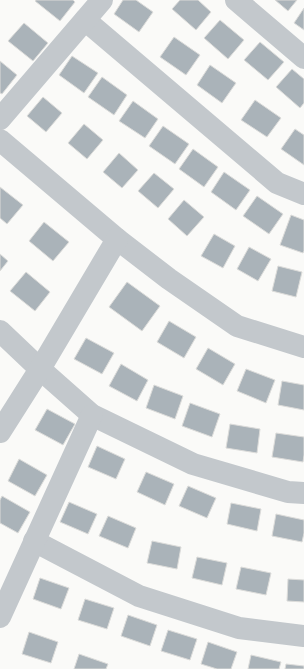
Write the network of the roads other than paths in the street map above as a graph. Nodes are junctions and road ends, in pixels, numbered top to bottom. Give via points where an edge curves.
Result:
1 (102, 0) edge
2 (236, 0) edge
3 (85, 20) junction
4 (304, 58) edge
5 (0, 119) edge
6 (0, 140) edge
7 (304, 194) edge
8 (117, 239) junction
9 (0, 331) edge
10 (304, 347) edge
11 (40, 369) junction
12 (92, 415) junction
13 (0, 432) edge
14 (304, 493) edge
15 (34, 541) junction
16 (0, 617) edge
17 (304, 636) edge

1 - 3 street
2 - 4 street
3 - 5 street
3 - 7 street via 278,183
6 - 8 street
8 - 10 street via 237,326
8 - 11 street
9 - 11 street
11 - 12 street
11 - 13 street
12 - 14 street via 193,464 288,492
12 - 15 street
15 - 16 street
15 - 17 street via 138,596 239,628

